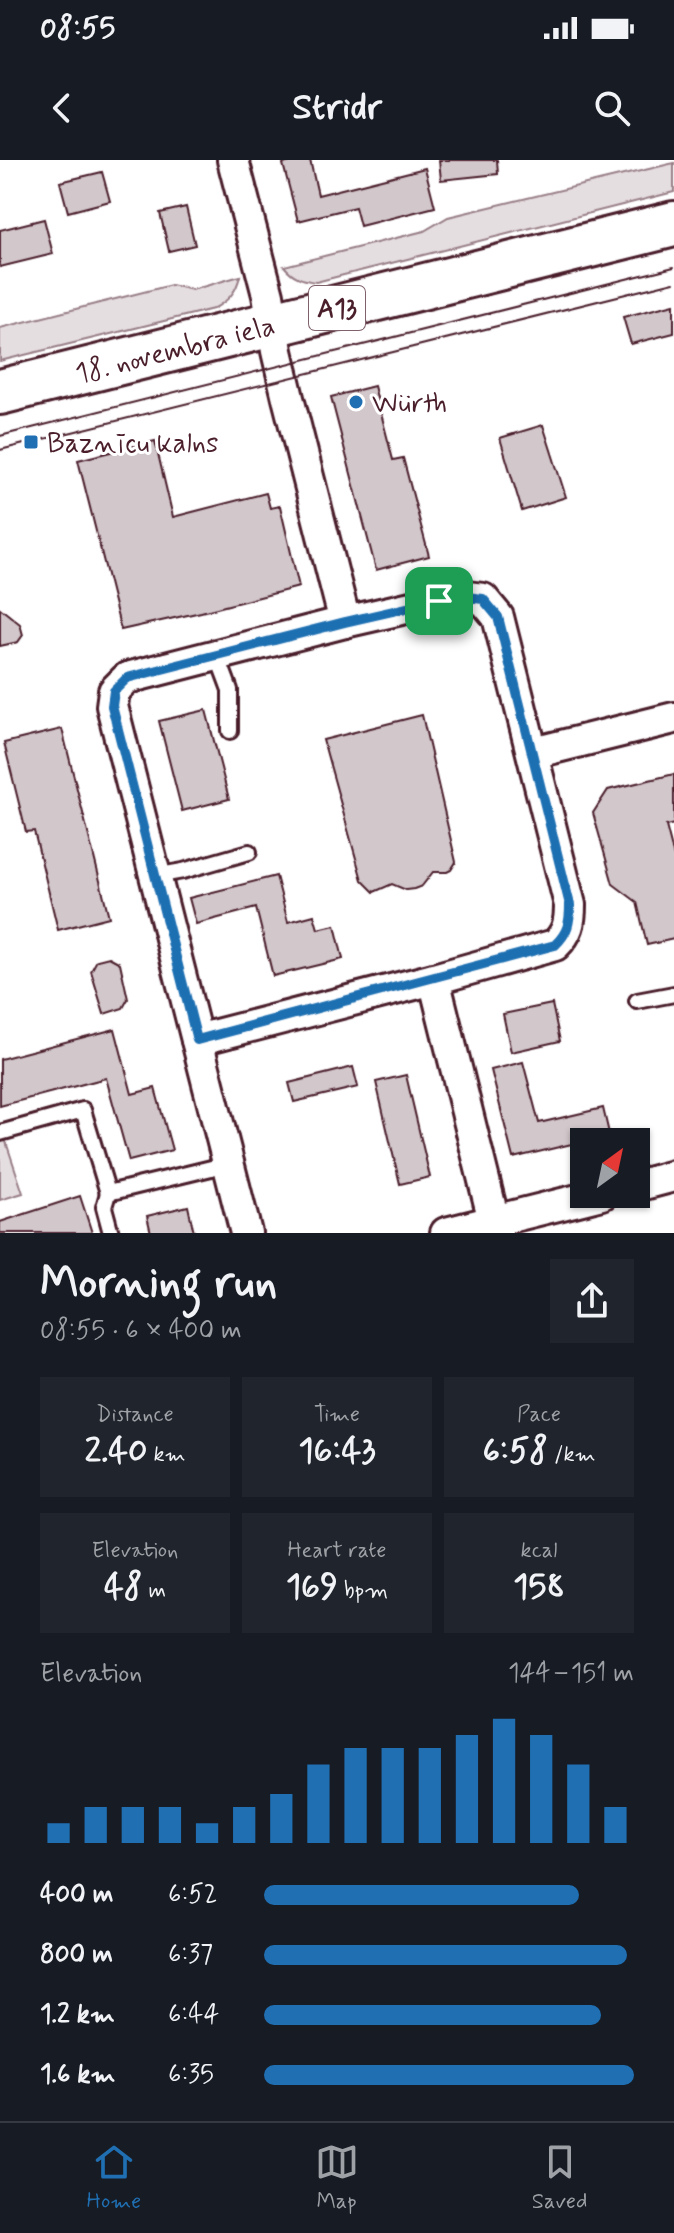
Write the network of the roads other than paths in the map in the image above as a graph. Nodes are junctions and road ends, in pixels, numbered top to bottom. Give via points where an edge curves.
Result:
1 (233, 160) edge
2 (674, 224) edge
3 (273, 324) junction
4 (0, 392) edge
5 (345, 622) junction
6 (217, 655) junction
7 (674, 718) edge
8 (230, 731) dead end
9 (533, 753) junction
10 (249, 852) dead end
11 (155, 876) junction
12 (434, 979) junction
13 (674, 994) edge
14 (637, 1001) dead end
15 (197, 1040) junction
16 (0, 1133) edge
17 (228, 1164) junction
18 (674, 1176) edge
19 (650, 1182) edge
20 (108, 1193) junction
21 (570, 1204) edge
22 (496, 1227) edge
23 (111, 1233) edge
24 (246, 1233) edge
25 (446, 1233) edge

1 - 3 street
2 - 3 main road, 18. novembra iela / A13
3 - 4 main road, 18. novembra iela / A13
3 - 5 street
5 - 6 street
5 - 9 street via 459,596 483,599 498,617
6 - 8 lane via 230,690
6 - 11 street via 127,678 114,691 112,706
7 - 9 street
9 - 12 street via 570,905 564,937 555,945
10 - 11 lane
11 - 15 street
12 - 15 street
12 - 22 street
13 - 14 lane
15 - 17 street
16 - 20 lane via 83,1110
17 - 20 lane
17 - 24 street
18 - 19 street
20 - 23 lane via 104,1207
21 - 22 street
22 - 25 street

